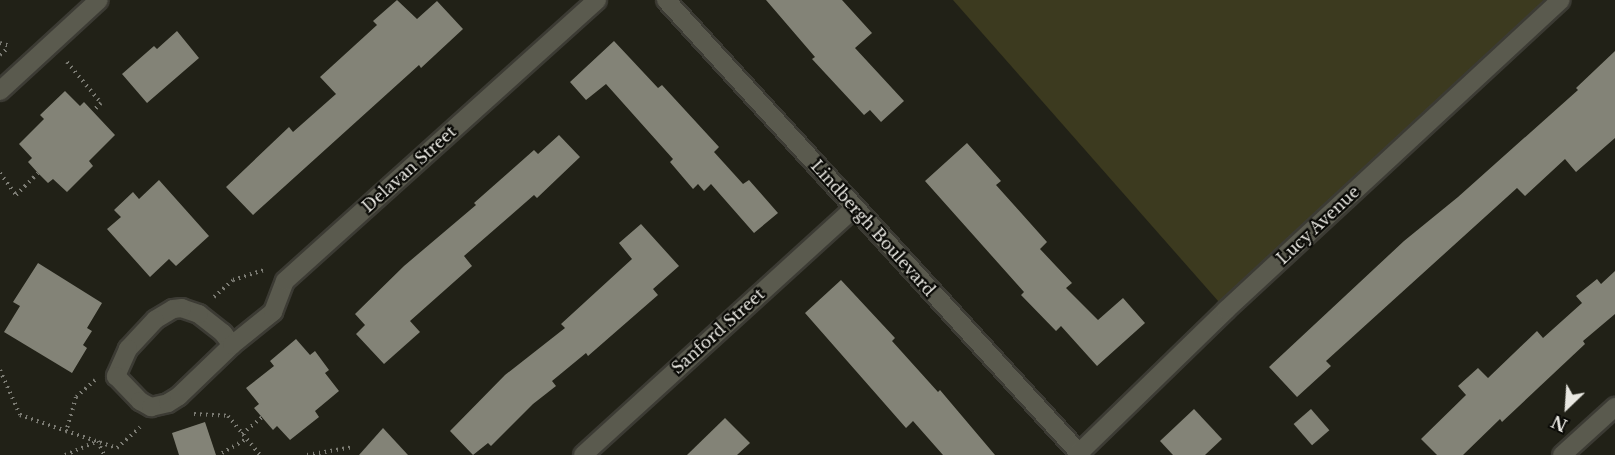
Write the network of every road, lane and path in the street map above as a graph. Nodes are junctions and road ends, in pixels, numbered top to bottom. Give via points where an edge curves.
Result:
1 (99, 0) edge
2 (597, 0) edge
3 (666, 0) edge
4 (1561, 0) edge
5 (0, 43) edge
6 (10, 46) dead end
7 (64, 58) dead end
8 (0, 91) edge
9 (93, 111) dead end
10 (0, 173) edge
11 (38, 173) dead end
12 (854, 208) junction
13 (292, 275) junction
14 (205, 295) dead end
15 (232, 345) junction
16 (0, 370) edge
17 (99, 376) dead end
18 (1615, 407) edge
19 (185, 416) dead end
20 (262, 417) dead end
21 (146, 423) dead end
22 (66, 431) junction
23 (242, 434) junction
24 (246, 439) junction
25 (98, 441) junction
26 (353, 447) dead end
27 (222, 453) dead end
28 (1079, 454) edge
29 (65, 455) edge
30 (104, 455) edge
31 (260, 455) edge
32 (307, 455) edge
33 (582, 455) edge
34 (1562, 455) edge

1 - 8 street
2 - 13 street, Delavan Street
3 - 12 street, Lindbergh Boulevard
4 - 28 street, Lucy Avenue via 1226,310
5 - 6 path
7 - 9 path via 101,103
10 - 11 path via 16,195
12 - 28 street, Lindbergh Boulevard
12 - 33 street, Sanford Street
13 - 14 path via 282,264 233,280 214,297
13 - 15 street, Delavan Street via 285,281 273,312
15 - 15 street, Delavan Street via 200,314 173,309 155,320 128,349 116,376 140,401 157,407 179,396
16 - 22 path via 20,415
17 - 22 path via 76,397
18 - 34 street
19 - 23 path via 228,416
20 - 23 path
21 - 25 path via 117,448
22 - 25 path
23 - 24 path
24 - 27 path
24 - 31 path
25 - 29 path
25 - 30 path
26 - 32 path

